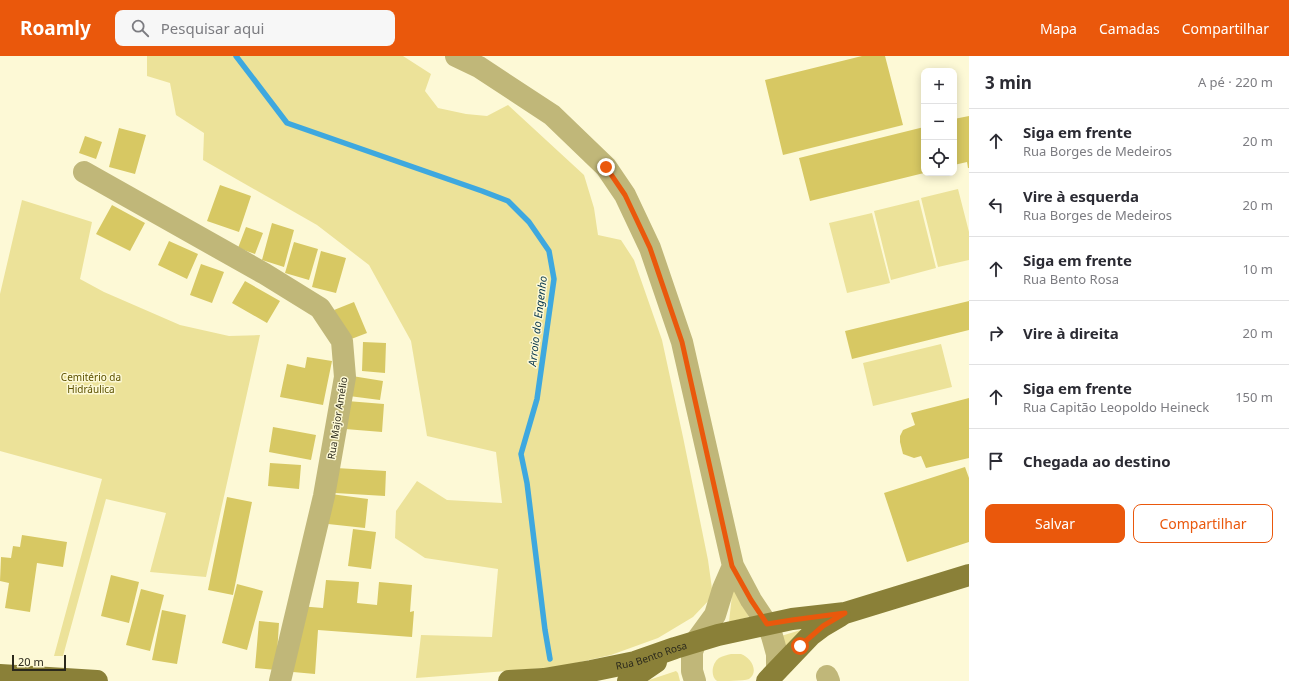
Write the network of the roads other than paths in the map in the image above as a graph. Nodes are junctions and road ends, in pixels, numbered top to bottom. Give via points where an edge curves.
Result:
1 (456, 56) edge
2 (84, 172) dead end
3 (732, 566) junction
4 (969, 575) edge
5 (845, 613) junction
6 (767, 624) junction
7 (696, 641) junction
8 (675, 648) junction
9 (0, 675) edge
10 (772, 676) edge
11 (97, 681) edge
12 (280, 681) edge
13 (509, 681) edge
14 (628, 681) edge
15 (695, 681) edge

1 - 3 street via 479,67 552,115 606,167 625,195 650,248 682,342
2 - 12 street, Rua Major Amélio via 320,308 342,341 345,377 324,496
3 - 6 street
3 - 7 street via 715,615
4 - 5 main road
5 - 6 main road, Rua Bento Rosa
5 - 10 main road via 823,626
6 - 7 main road, Rua Bento Rosa
6 - 10 street via 777,654
7 - 8 main road, Rua Bento Rosa
7 - 15 street via 692,652
8 - 13 main road, Rua Bento Rosa via 635,662 591,671 544,679
8 - 14 main road
9 - 11 main road

